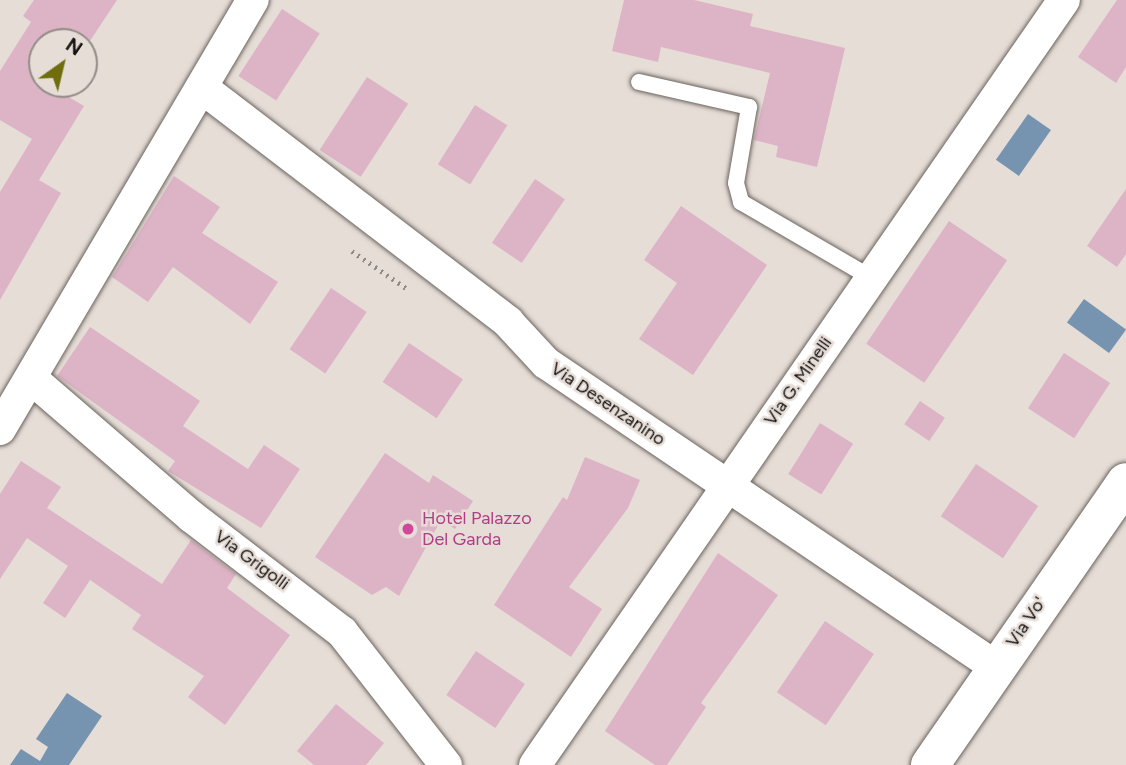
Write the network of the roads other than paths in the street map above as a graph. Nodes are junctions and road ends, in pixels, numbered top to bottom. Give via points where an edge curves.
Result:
1 (253, 0) edge
2 (1064, 0) edge
3 (639, 82) dead end
4 (205, 90) junction
5 (870, 277) junction
6 (32, 379) junction
7 (0, 429) edge
8 (1126, 482) edge
9 (727, 484) junction
10 (996, 667) junction
11 (446, 765) edge
12 (536, 765) edge
13 (930, 765) edge

1 - 4 street
2 - 5 street, Via G. Minelli
3 - 5 lane via 748,107 736,183 741,202
4 - 6 street
4 - 9 street, Via Desenzanino via 508,322 546,363
5 - 9 street, Via G. Minelli
6 - 7 street
6 - 11 street, Via Grigolli via 192,517 342,632
8 - 10 street, Via Vo'
9 - 10 street, Via Desenzanino
9 - 12 street, Via G. Minelli
10 - 13 street, Via Vo'

